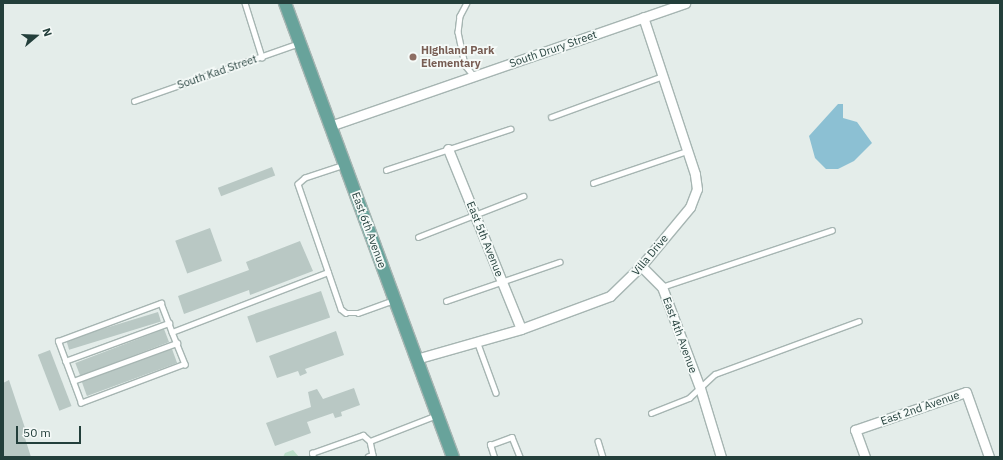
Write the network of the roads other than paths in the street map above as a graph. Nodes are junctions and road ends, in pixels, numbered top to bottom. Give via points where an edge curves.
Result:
1 (245, 3) edge
2 (285, 3) edge
3 (467, 3) edge
4 (685, 3) edge
5 (643, 17) junction
6 (300, 43) junction
7 (262, 57) junction
8 (474, 76) junction
9 (663, 76) junction
10 (134, 101) dead end
11 (551, 117) dead end
12 (330, 126) junction
13 (510, 129) dead end
14 (448, 149) junction
15 (688, 151) junction
16 (344, 165) junction
17 (386, 170) dead end
18 (593, 184) dead end
19 (523, 196) dead end
20 (475, 215) junction
21 (832, 230) dead end
22 (418, 237) dead end
23 (560, 262) dead end
24 (641, 266) junction
25 (328, 272) junction
26 (502, 282) junction
27 (662, 287) junction
28 (394, 300) junction
29 (446, 301) dead end
30 (859, 321) dead end
31 (169, 323) junction
32 (521, 329) junction
33 (172, 332) junction
34 (477, 342) junction
35 (177, 343) junction
36 (416, 359) junction
37 (66, 361) junction
38 (73, 381) junction
39 (700, 388) junction
40 (496, 393) dead end
41 (651, 413) dead end
42 (437, 414) junction
43 (370, 441) junction
44 (598, 441) dead end
45 (313, 457) edge
46 (368, 457) edge
47 (453, 457) edge
48 (494, 457) edge
49 (520, 457) edge
50 (603, 457) edge
51 (721, 457) edge
52 (865, 457) edge
53 (989, 457) edge

1 - 7 lane
2 - 6 main road, East 6th Avenue
3 - 8 lane via 460,16 458,32 465,65
4 - 5 street, South Drury Street
5 - 8 street, South Drury Street
5 - 9 street, Villa Drive
6 - 7 lane, South Kad Street
6 - 12 main road, East 6th Avenue
7 - 10 lane, South Kad Street
8 - 12 street, South Drury Street
9 - 11 lane
9 - 15 street, Villa Drive
12 - 16 main road, East 6th Avenue
13 - 14 lane
14 - 17 lane
14 - 20 street, East 5th Avenue
15 - 18 lane
15 - 24 street, Villa Drive via 695,174 695,199
16 - 25 lane via 304,178 298,184
16 - 28 main road, East 6th Avenue
19 - 20 lane
20 - 22 lane
20 - 26 street, East 5th Avenue
21 - 27 lane
23 - 26 lane
24 - 27 street, East 4th Avenue
24 - 32 street, Villa Drive via 618,292 606,299
25 - 28 lane via 341,309 346,313 358,313
25 - 33 lane
26 - 29 lane
26 - 32 street, East 5th Avenue
27 - 39 street, East 4th Avenue
28 - 36 main road, East 6th Avenue
30 - 39 lane via 715,374
31 - 33 lane
31 - 37 lane
31 - 37 lane via 161,302 58,341
32 - 34 street, Villa Drive
33 - 35 lane
34 - 36 street, Villa Drive
34 - 40 lane
35 - 38 lane
35 - 38 lane via 185,364 81,403
36 - 42 main road, East 6th Avenue
37 - 38 lane
39 - 41 lane via 689,398
39 - 51 street, East 4th Avenue
42 - 43 lane
42 - 47 main road, East 6th Avenue
43 - 45 lane via 363,435 312,453
43 - 46 lane via 373,455
44 - 50 lane
48 - 49 lane via 490,445 512,437
52 - 53 street, East 2nd Avenue via 855,430 966,392

